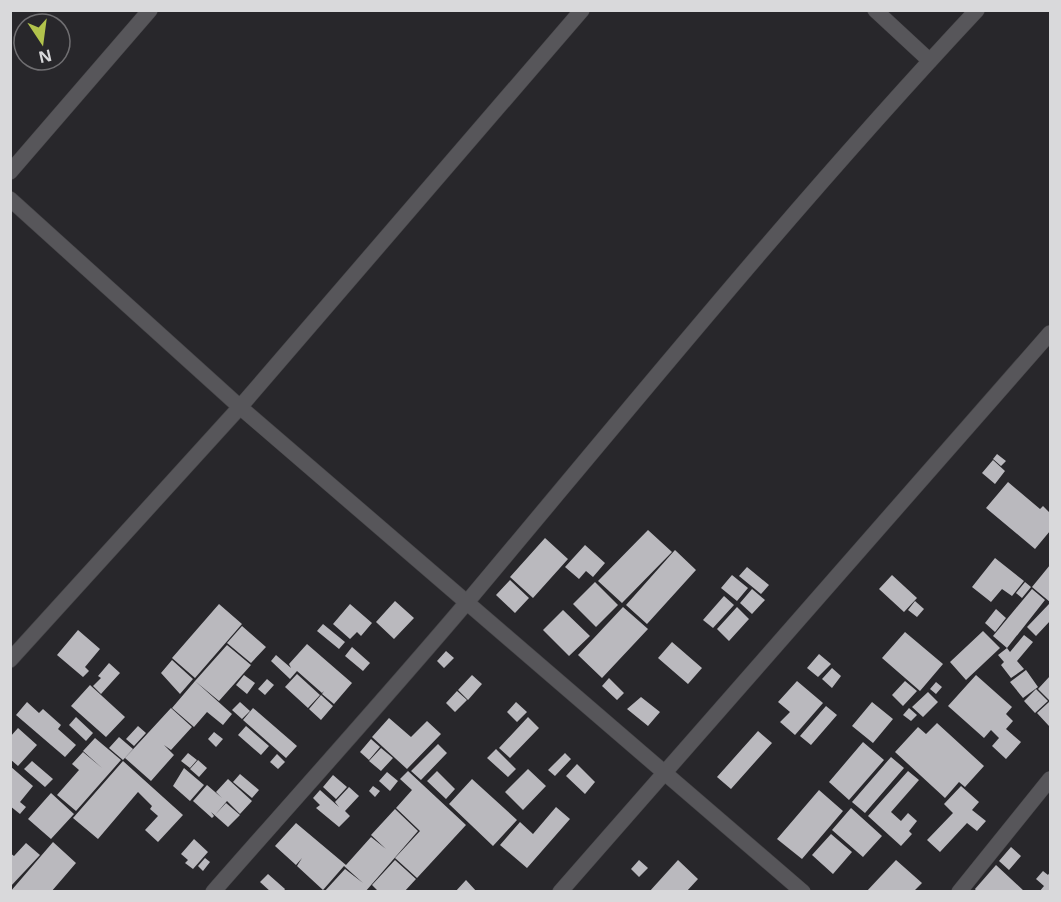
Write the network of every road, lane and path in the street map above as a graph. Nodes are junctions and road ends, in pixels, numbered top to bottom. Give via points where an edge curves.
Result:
1 (150, 10) edge
2 (582, 10) edge
3 (875, 10) edge
4 (977, 10) edge
5 (930, 61) junction
6 (10, 172) edge
7 (10, 199) edge
8 (1050, 333) edge
9 (240, 407) junction
10 (466, 604) junction
11 (10, 660) edge
12 (665, 775) junction
13 (1050, 779) edge
14 (213, 891) edge
15 (560, 891) edge
16 (803, 891) edge
17 (959, 891) edge

1 - 6 street
2 - 9 street
3 - 5 street
4 - 5 street
5 - 10 street via 697,326
7 - 9 street
8 - 12 street
9 - 10 street
9 - 11 street
10 - 12 street
10 - 14 street
12 - 15 street
12 - 16 street
13 - 17 street

